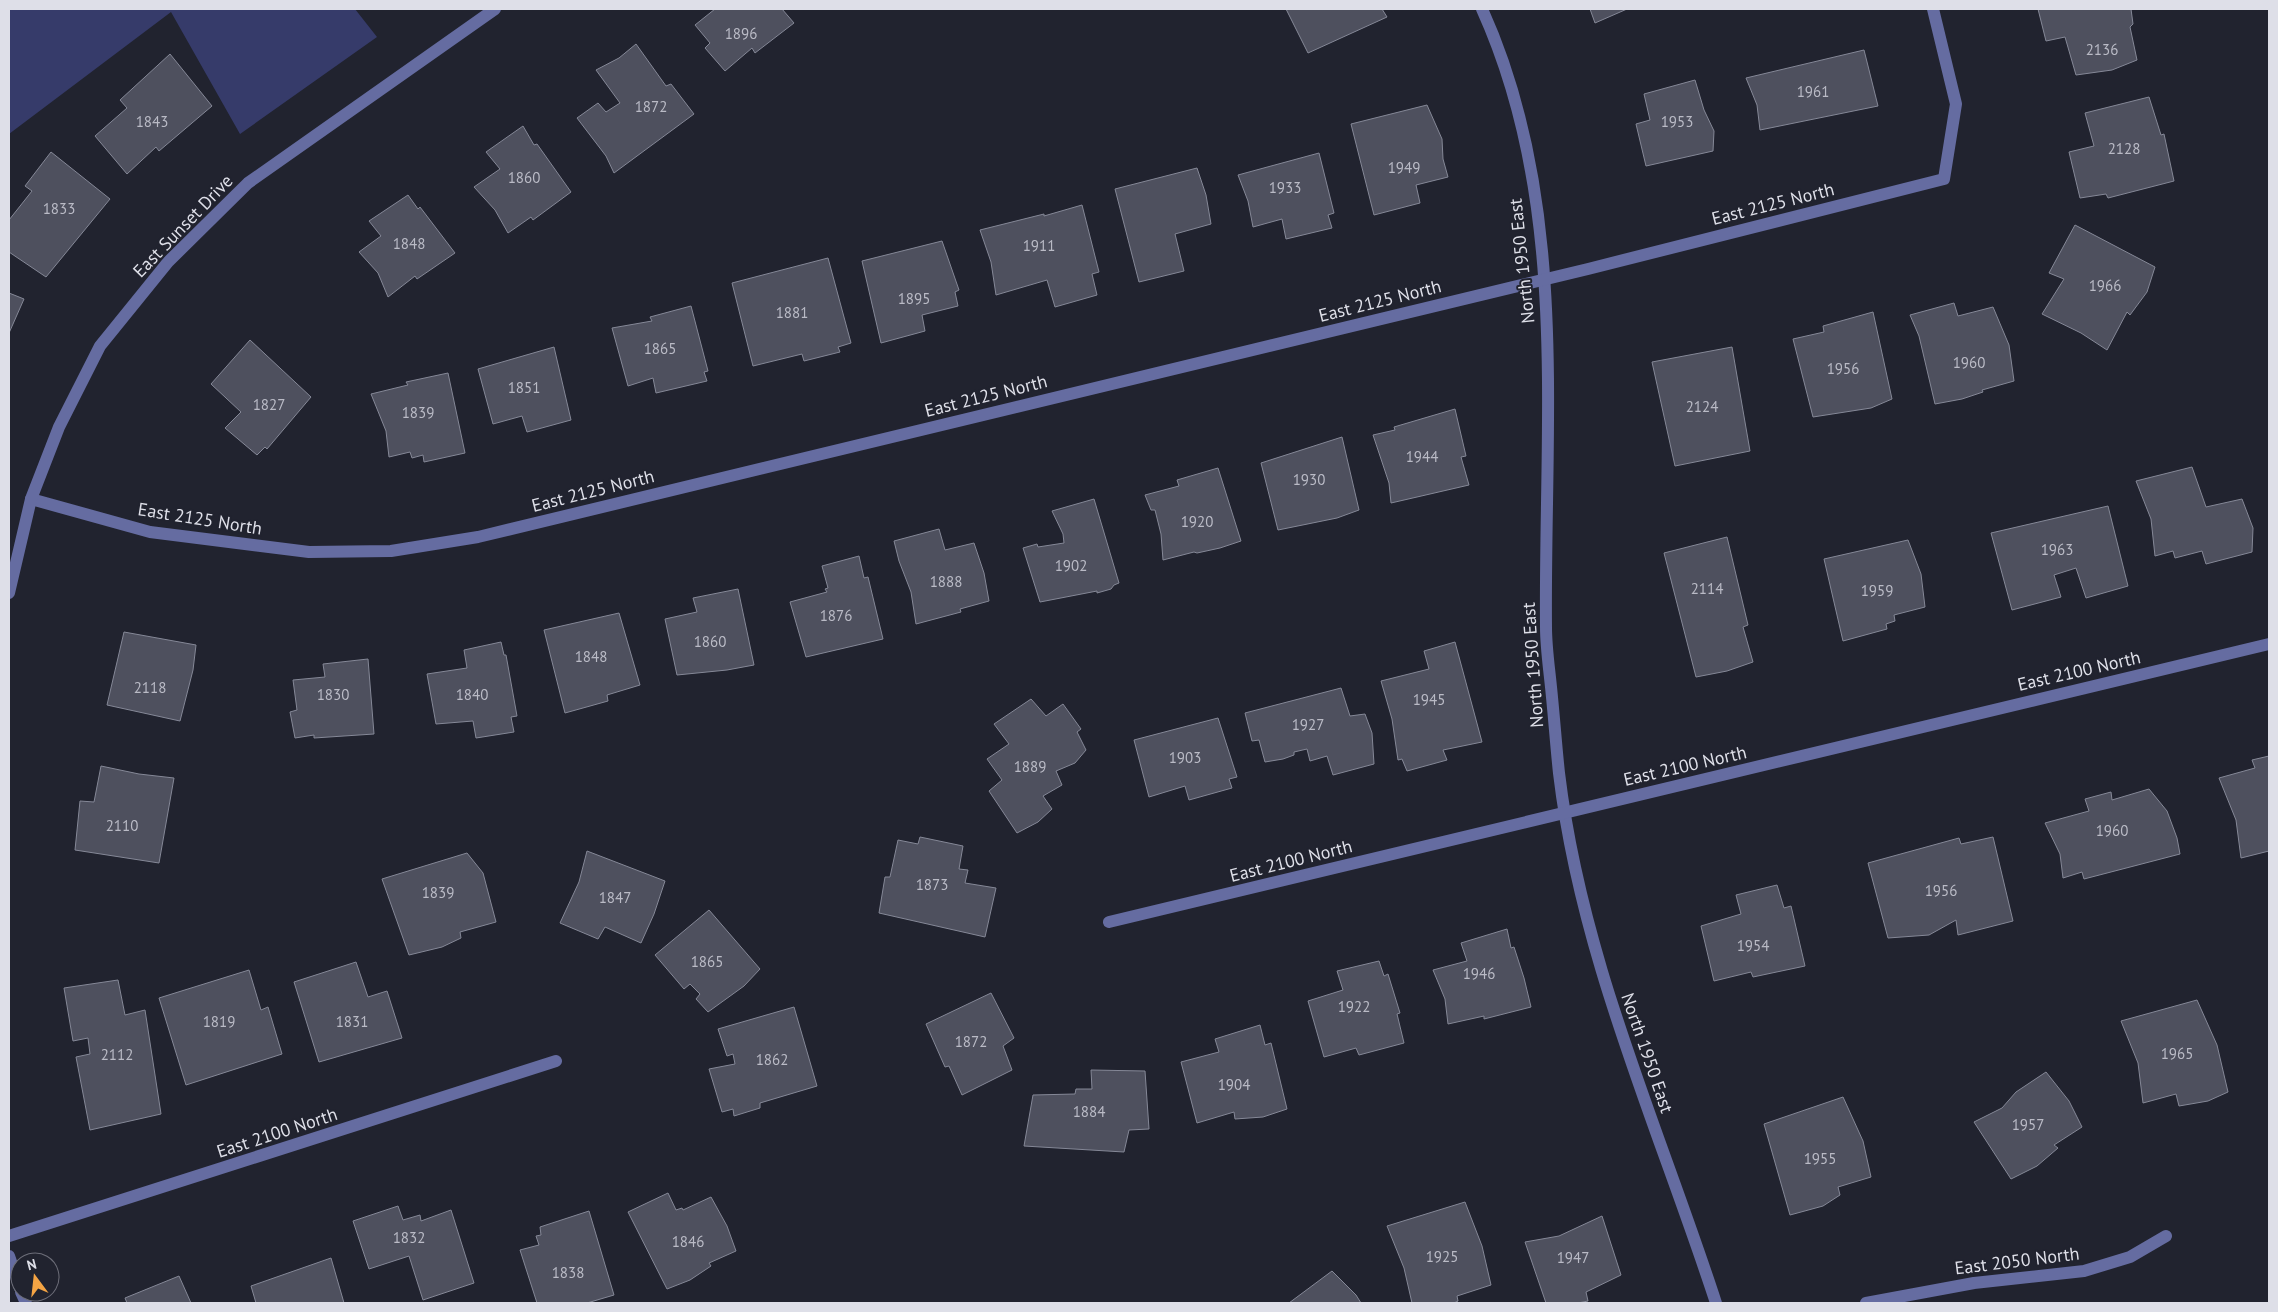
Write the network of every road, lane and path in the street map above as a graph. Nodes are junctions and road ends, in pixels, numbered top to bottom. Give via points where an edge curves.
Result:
1 (495, 9) edge
2 (1482, 9) edge
3 (1933, 9) edge
4 (1544, 280) junction
5 (31, 499) junction
6 (9, 593) edge
7 (2269, 644) edge
8 (1564, 813) junction
9 (1109, 922) dead end
10 (556, 1062) dead end
11 (9, 1236) edge
12 (2166, 1236) dead end
13 (1716, 1303) edge
14 (1866, 1303) edge

1 - 5 street, East Sunset Drive via 248,184 168,262 100,346 59,427
2 - 4 street, North 1950 East via 1521,122 1541,235
3 - 4 street, East 2125 North via 1956,104 1944,179
4 - 5 street, East 2125 North via 488,534 391,551 309,552 150,532
4 - 8 street, North 1950 East via 1549,385 1546,631
5 - 6 street, East Sunset Drive
7 - 8 street, East 2100 North
8 - 9 street, East 2100 North
8 - 13 street, North 1950 East via 1598,962
10 - 11 street, East 2100 North
12 - 14 street, East 2050 North via 2130,1257 2084,1271 1974,1284

